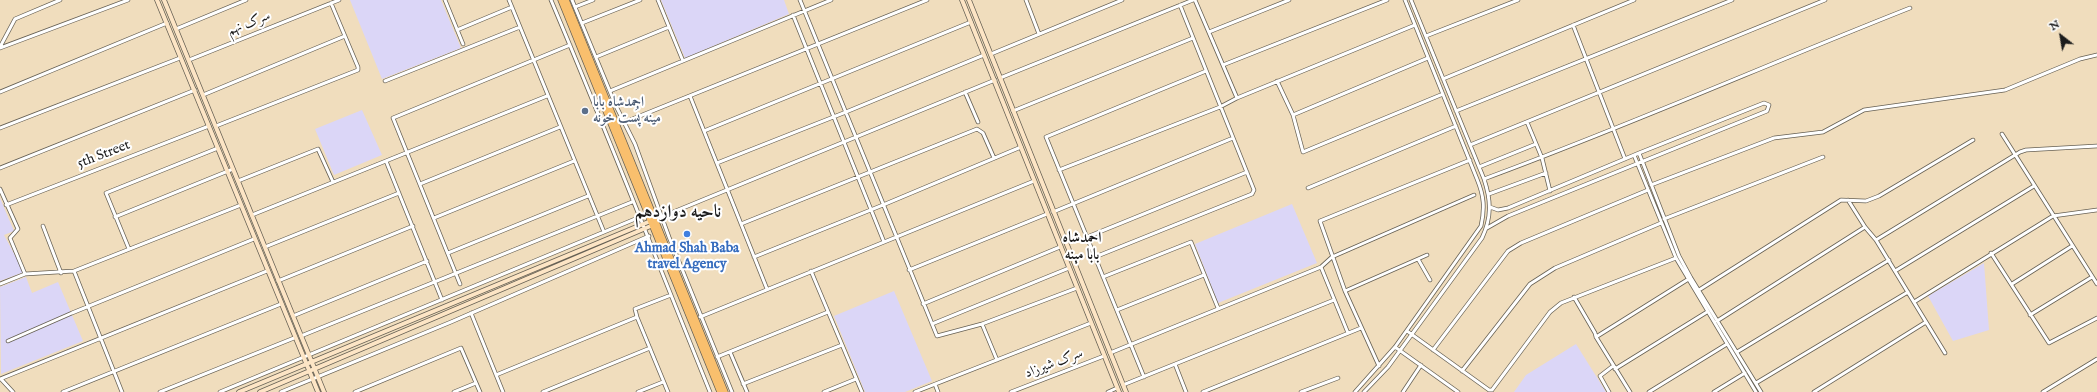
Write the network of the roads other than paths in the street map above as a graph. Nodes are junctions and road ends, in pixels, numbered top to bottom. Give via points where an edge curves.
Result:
1 (60, 0) edge
2 (128, 0) edge
3 (157, 0) edge
4 (164, 0) edge
5 (246, 0) edge
6 (339, 0) edge
7 (445, 0) edge
8 (509, 0) edge
9 (551, 0) edge
10 (561, 0) edge
11 (566, 0) edge
12 (572, 0) edge
13 (593, 0) edge
14 (640, 0) edge
15 (658, 0) edge
16 (800, 0) edge
17 (830, 0) edge
18 (927, 0) edge
19 (962, 0) edge
20 (969, 0) edge
21 (1026, 0) edge
22 (1122, 0) edge
23 (1194, 0) edge
24 (1289, 0) edge
25 (1387, 0) edge
26 (1405, 0) edge
27 (1411, 0) edge
28 (1518, 0) edge
29 (1634, 0) edge
30 (1732, 0) edge
31 (1825, 0) edge
32 (331, 3) junction
33 (1180, 5) junction
34 (512, 7) junction
35 (575, 7) junction
36 (1910, 8) dead end
37 (804, 11) junction
38 (793, 15) junction
39 (971, 22) junction
40 (167, 23) junction
41 (582, 23) junction
42 (1415, 25) junction
43 (1573, 25) junction
44 (520, 27) junction
45 (669, 27) junction
46 (176, 29) junction
47 (457, 30) junction
48 (1209, 32) junction
49 (1039, 34) junction
50 (345, 36) junction
51 (1426, 36) junction
52 (1193, 38) junction
53 (462, 44) dead end
54 (570, 45) junction
55 (818, 45) junction
56 (0, 48) edge
57 (806, 49) junction
58 (991, 54) junction
59 (984, 55) junction
60 (2097, 55) edge
61 (596, 57) junction
62 (180, 58) junction
63 (1428, 58) junction
64 (1587, 59) junction
65 (189, 60) junction
66 (534, 60) junction
67 (683, 61) junction
68 (1223, 65) junction
69 (1206, 72) junction
70 (832, 78) junction
71 (1000, 78) junction
72 (1443, 79) junction
73 (995, 80) junction
74 (385, 81) dead end
75 (1277, 81) junction
76 (820, 83) junction
77 (195, 90) junction
78 (610, 91) junction
79 (0, 92) edge
80 (965, 92) junction
81 (1601, 92) junction
82 (1443, 94) junction
83 (203, 95) junction
84 (547, 96) junction
85 (690, 96) junction
86 (1237, 98) junction
87 (1220, 107) junction
88 (1013, 111) junction
89 (1456, 111) junction
90 (846, 112) junction
91 (1293, 116) junction
92 (834, 117) junction
93 (625, 122) junction
94 (978, 122) dead end
95 (1527, 122) junction
96 (209, 126) junction
97 (216, 126) junction
98 (1456, 126) junction
99 (560, 127) junction
100 (0, 128) edge
101 (1614, 128) junction
102 (704, 131) junction
103 (2002, 134) dead end
104 (856, 136) junction
105 (1233, 138) junction
106 (1973, 140) dead end
107 (843, 141) junction
108 (1536, 144) junction
109 (1470, 145) junction
110 (2097, 146) edge
111 (1021, 147) junction
112 (218, 148) junction
113 (407, 152) junction
114 (1639, 153) junction
115 (1634, 155) junction
116 (2015, 155) junction
117 (1823, 157) dead end
118 (994, 158) junction
119 (1542, 158) junction
120 (1625, 158) junction
121 (1470, 160) junction
122 (1642, 160) junction
123 (386, 161) junction
124 (574, 161) junction
125 (717, 163) junction
126 (1637, 163) junction
127 (1479, 167) junction
128 (0, 168) edge
129 (233, 169) junction
130 (1059, 170) junction
131 (227, 172) junction
132 (870, 172) junction
133 (1247, 172) junction
134 (1546, 173) junction
135 (858, 177) junction
136 (1484, 179) junction
137 (238, 181) junction
138 (1034, 181) junction
139 (333, 182) junction
140 (420, 184) junction
141 (1651, 185) junction
142 (1043, 186) junction
143 (2034, 186) junction
144 (1037, 188) junction
145 (1308, 188) dead end
146 (0, 189) edge
147 (727, 189) junction
148 (1648, 190) junction
149 (1550, 191) junction
150 (399, 193) junction
151 (1489, 194) junction
152 (1474, 195) dead end
153 (588, 196) junction
154 (1483, 196) junction
155 (1848, 200) junction
156 (632, 202) junction
157 (1073, 204) junction
158 (6, 205) junction
159 (241, 205) junction
160 (883, 205) junction
161 (1490, 207) junction
162 (871, 210) junction
163 (2097, 210) edge
164 (1053, 212) junction
165 (1048, 214) junction
166 (252, 215) junction
167 (2053, 216) junction
168 (115, 217) junction
169 (596, 217) junction
170 (640, 217) junction
171 (661, 217) junction
172 (434, 218) junction
173 (1664, 219) junction
174 (654, 222) junction
175 (1661, 223) junction
176 (643, 224) junction
177 (741, 224) junction
178 (43, 226) dead end
179 (413, 226) junction
180 (1865, 227) junction
181 (1487, 228) junction
182 (645, 229) junction
183 (604, 232) junction
184 (649, 236) junction
185 (896, 237) junction
186 (1087, 237) junction
187 (254, 239) junction
188 (1876, 240) junction
189 (884, 242) junction
190 (2072, 246) junction
191 (265, 247) junction
192 (1060, 247) junction
193 (129, 249) junction
194 (448, 253) junction
195 (1991, 253) junction
196 (1427, 255) dead end
197 (754, 257) junction
198 (1095, 257) junction
199 (1332, 257) junction
200 (1676, 258) junction
201 (1418, 259) junction
202 (1888, 260) junction
203 (427, 261) junction
204 (1683, 263) junction
205 (1679, 264) junction
206 (1321, 267) junction
207 (1069, 268) junction
208 (267, 270) junction
209 (910, 270) junction
210 (74, 271) junction
211 (811, 271) junction
212 (1895, 272) junction
213 (62, 273) junction
214 (456, 273) junction
215 (24, 274) junction
216 (1204, 275) junction
217 (1103, 277) junction
218 (2092, 277) junction
219 (1430, 280) dead end
220 (1687, 280) junction
221 (278, 281) junction
222 (435, 281) junction
223 (0, 284) edge
224 (460, 284) dead end
225 (2012, 284) junction
226 (2097, 284) edge
227 (1077, 288) junction
228 (767, 289) junction
229 (1699, 290) junction
230 (1345, 291) junction
231 (1908, 292) junction
232 (672, 295) junction
233 (1574, 297) junction
234 (442, 300) junction
235 (1334, 300) junction
236 (1914, 302) junction
237 (281, 304) junction
238 (923, 304) junction
239 (88, 307) junction
240 (1218, 308) junction
241 (1117, 310) junction
242 (828, 312) junction
243 (1707, 312) junction
244 (471, 313) junction
245 (2030, 315) junction
246 (293, 316) junction
247 (637, 317) junction
248 (698, 318) junction
249 (2097, 318) edge
250 (1717, 321) junction
251 (1926, 322) junction
252 (1091, 323) junction
253 (932, 324) junction
254 (982, 324) junction
255 (1361, 328) junction
256 (1407, 331) junction
257 (1348, 333) junction
258 (1412, 334) junction
259 (301, 336) junction
260 (1596, 337) junction
261 (101, 338) junction
262 (294, 338) junction
263 (707, 340) junction
264 (8, 341) dead end
265 (1727, 344) junction
266 (1131, 345) junction
267 (842, 346) junction
268 (1395, 347) junction
269 (650, 348) junction
270 (1433, 350) junction
271 (1400, 351) junction
272 (730, 352) junction
273 (1737, 352) junction
274 (1110, 353) junction
275 (1945, 353) dead end
276 (309, 356) junction
277 (1104, 356) junction
278 (717, 357) junction
279 (303, 358) junction
280 (2097, 359) edge
281 (997, 360) junction
282 (312, 362) junction
283 (306, 364) junction
284 (1175, 364) junction
285 (1421, 365) junction
286 (1379, 366) junction
287 (1614, 368) junction
288 (315, 370) junction
289 (1462, 371) junction
290 (114, 372) junction
291 (309, 372) junction
292 (1744, 373) junction
293 (496, 374) junction
294 (318, 377) junction
295 (1144, 377) junction
296 (1338, 378) dead end
297 (0, 379) edge
298 (312, 379) junction
299 (856, 379) junction
300 (663, 382) junction
301 (476, 383) junction
302 (1756, 383) junction
303 (744, 384) junction
304 (935, 384) junction
305 (1123, 385) junction
306 (1452, 388) junction
307 (1118, 390) edge
308 (13, 392) edge
309 (63, 392) edge
310 (122, 392) edge
311 (160, 392) edge
312 (220, 392) edge
313 (239, 392) edge
314 (260, 392) edge
315 (281, 392) edge
316 (318, 392) edge
317 (324, 392) edge
318 (355, 392) edge
319 (454, 392) edge
320 (480, 392) edge
321 (503, 392) edge
322 (543, 392) edge
323 (638, 392) edge
324 (668, 392) edge
325 (710, 392) edge
326 (720, 392) edge
327 (725, 392) edge
328 (732, 392) edge
329 (747, 392) edge
330 (824, 392) edge
331 (862, 392) edge
332 (915, 392) edge
333 (938, 392) edge
334 (1011, 392) edge
335 (1108, 392) edge
336 (1126, 392) edge
337 (1186, 392) edge
338 (1203, 392) edge
339 (1301, 392) edge
340 (1355, 392) edge
341 (1364, 392) edge
342 (1403, 392) edge
343 (1448, 392) edge
344 (1458, 392) edge
345 (1609, 392) edge
346 (1630, 392) edge
347 (1649, 392) edge
348 (1714, 392) edge
349 (1756, 392) edge
350 (1762, 392) edge
351 (1814, 392) edge
352 (2043, 392) edge

1 - 56 street via 15,19
2 - 56 street
3 - 40 street
4 - 46 street
5 - 46 street
6 - 32 street, سرک نهم
7 - 47 street
8 - 34 street
9 - 54 street
10 - 174 highway
11 - 174 highway
12 - 35 street
13 - 35 street
14 - 41 street
15 - 45 street
16 - 37 street
17 - 37 street
18 - 55 street
19 - 39 street
20 - 58 street
21 - 49 street
22 - 49 street
23 - 33 street
23 - 48 street
24 - 48 street
25 - 68 street
26 - 42 street
27 - 51 street
28 - 51 street
29 - 43 street
30 - 64 street
31 - 81 street
32 - 50 street
32 - 65 street, سرک نهم
33 - 52 street
33 - 71 street
34 - 44 street
34 - 47 street
35 - 41 street
36 - 101 street
37 - 38 street
37 - 55 street
38 - 57 street
38 - 67 street
39 - 59 street
39 - 70 street
40 - 62 street
40 - 79 street
41 - 61 street
42 - 63 street
42 - 75 street
43 - 64 street
43 - 72 street
44 - 66 street
44 - 74 street
45 - 61 street
45 - 67 street
46 - 65 street
47 - 53 street
48 - 68 street
49 - 58 street
50 - 83 street
50 - 97 street via 358,70
51 - 72 street
52 - 69 street
52 - 88 street
54 - 66 street
54 - 156 street
55 - 57 street
55 - 70 street
57 - 76 street
57 - 85 street
58 - 71 street
59 - 73 street
59 - 90 street
60 - 141 street via 2080,59 2005,90 1864,110 1823,132 1774,138
61 - 78 street
62 - 77 street
62 - 100 street
63 - 82 street
63 - 91 street
64 - 81 street
64 - 89 street
65 - 83 street
66 - 84 street
66 - 113 street via 394,117
67 - 78 street
68 - 86 street
69 - 87 street
69 - 130 street via 1046,137
70 - 76 street
70 - 90 street
71 - 88 street
72 - 89 street
73 - 80 street
73 - 111 street
75 - 86 street
75 - 91 street
76 - 92 street
76 - 102 street
77 - 96 street
77 - 128 street
78 - 93 street
80 - 94 street
80 - 104 street
81 - 95 street
81 - 101 street
82 - 91 street via 1303,152
82 - 98 street
83 - 97 street
84 - 99 street
84 - 113 street
85 - 93 street
85 - 102 street
86 - 87 street
87 - 105 street
87 - 130 street
88 - 142 street
89 - 109 street
90 - 92 street
90 - 104 street
92 - 107 street
92 - 125 street
93 - 171 street
95 - 108 street
95 - 109 street
96 - 112 street
96 - 158 street, 5th Street
97 - 129 street
98 - 121 street
98 - 145 street
99 - 124 street
99 - 140 street
101 - 119 street
101 - 120 street
102 - 125 street
103 - 116 street
104 - 107 street
104 - 132 street
105 - 133 street
105 - 157 street
106 - 155 street via 1879,196 1866,201
107 - 135 street
107 - 147 street
108 - 119 street
108 - 127 street
109 - 127 street
110 - 116 street via 2026,150
111 - 118 street
111 - 138 street
112 - 131 street
112 - 168 street via 106,193
113 - 123 street
113 - 140 street
114 - 115 street
114 - 122 street
114 - 122 street via 1764,103 1769,105 1767,110
115 - 120 street
115 - 126 street
116 - 143 street
116 - 188 street
117 - 173 street
118 - 132 street via 983,133 977,129
118 - 160 street
119 - 134 street
119 - 136 street
120 - 149 street
121 - 154 street
121 - 199 street via 1322,220 1320,224
122 - 126 street
122 - 141 street
123 - 139 street
123 - 150 street
124 - 153 street
124 - 172 street
125 - 147 street
126 - 148 street
126 - 181 street via 1508,216
127 - 136 street
129 - 131 street
129 - 137 street
130 - 157 street
131 - 159 street
131 - 168 street
132 - 135 street
132 - 160 street
133 - 186 street
133 - 198 street via 1254,190 1252,194
134 - 149 street
134 - 151 street
135 - 162 street
135 - 177 street
136 - 151 street
137 - 139 street via 318,149
137 - 166 street
138 - 144 street
138 - 185 street
139 - 166 street
140 - 172 street
141 - 173 street
142 - 144 street
142 - 164 street
143 - 167 street
143 - 212 street
144 - 165 street
146 - 158 street
147 - 171 street
147 - 177 street
148 - 175 street
148 - 270 street via 1521,243 1508,251
149 - 161 street via 1501,210
150 - 179 street
150 - 191 street
151 - 154 street
151 - 161 street
152 - 199 street
153 - 169 street
153 - 194 street
154 - 256 street via 1485,211 1482,226
155 - 180 street
155 - 229 street via 1842,200
156 - 169 street
156 - 170 street
157 - 164 street
157 - 186 street
158 - 215 street via 18,229 10,238
159 - 187 street
159 - 193 street
160 - 162 street
160 - 185 street
161 - 181 street
162 - 189 street
162 - 197 street
163 - 167 street
164 - 274 street
165 - 192 street
165 - 209 street
166 - 191 street
167 - 190 street
167 - 195 street
168 - 193 street
169 - 183 street
169 - 214 street
170 - 176 street
170 - 183 street
171 - 248 street
172 - 194 street
173 - 204 street
174 - 176 street
174 - 182 street
174 - 248 highway
174 - 326 highway
175 - 200 street
175 - 289 street via 1555,268 1530,284
176 - 182 street
176 - 282 street
177 - 197 street
178 - 213 street
179 - 203 street
179 - 221 street
180 - 188 street
180 - 250 street
181 - 258 street
182 - 184 street
182 - 288 street
183 - 234 street
184 - 232 street
184 - 244 street
185 - 189 street
185 - 209 street
186 - 198 street
187 - 208 street
187 - 239 street
188 - 202 street
189 - 211 street
190 - 218 street
190 - 225 street
191 - 221 street
192 - 207 street
192 - 238 street
193 - 210 street
194 - 214 street
195 - 225 street
195 - 236 street
196 - 201 street
197 - 228 street
198 - 217 street
199 - 206 street
199 - 230 street
200 - 205 street
200 - 233 street
201 - 219 street
201 - 230 street
202 - 212 street
202 - 273 street
203 - 222 street
203 - 246 street
204 - 205 street
204 - 229 street
205 - 220 street
206 - 235 street
206 - 240 street
207 - 227 street
207 - 253 street
208 - 237 street
208 - 261 street
209 - 238 street
210 - 213 street
210 - 239 street
211 - 228 street
211 - 242 street
212 - 231 street
213 - 215 street
214 - 222 street
214 - 224 street
215 - 223 street
216 - 217 street via 1190,242
216 - 240 street
216 - 241 street
217 - 241 street
218 - 226 street
218 - 245 street
220 - 243 street
220 - 260 street
221 - 246 street
222 - 234 street
222 - 259 street
225 - 245 street
227 - 252 street
227 - 254 street
228 - 248 street
229 - 250 street
230 - 255 street
231 - 236 street
231 - 302 street
232 - 247 street via 636,309
232 - 325 street
233 - 260 street
233 - 289 street via 1550,312 1492,390
234 - 276 street
235 - 257 street
235 - 284 street
236 - 251 street
237 - 262 street
237 - 290 street
238 - 253 street
239 - 261 street
239 - 264 street
240 - 266 street
241 - 266 street
242 - 267 street
242 - 272 street
243 - 265 street
243 - 287 street
244 - 293 street
244 - 294 street
245 - 249 street via 2049,343
246 - 259 street
247 - 269 street
247 - 293 street
248 - 263 highway
250 - 273 street
251 - 275 street
251 - 351 street
252 - 277 street
252 - 281 street
253 - 254 street via 937,336 940,337
254 - 281 street
255 - 257 street
255 - 286 street
256 - 258 street
256 - 268 street
257 - 338 street
258 - 270 street
258 - 271 street
259 - 276 street
260 - 287 street
261 - 290 street
261 - 297 street
262 - 279 street
262 - 311 street
263 - 278 street
263 - 327 highway
265 - 292 street
265 - 347 street
266 - 274 street
266 - 295 street
267 - 299 street
267 - 303 street
268 - 271 street
268 - 286 street
269 - 300 street
269 - 322 street
270 - 289 street
271 - 285 street
271 - 341 street
272 - 278 street
272 - 303 street
273 - 302 street
274 - 305 street
276 - 279 street
276 - 282 street
277 - 307 street
277 - 334 street, سرک شیرزاد
278 - 328 street
279 - 283 street
279 - 312 street
280 - 352 street
281 - 304 street
282 - 283 street
282 - 288 street
283 - 291 street
283 - 313 street
284 - 295 street
284 - 337 street
285 - 306 street
285 - 342 street
286 - 340 street
287 - 345 street via 1600,376
287 - 346 street
288 - 291 street
288 - 294 street
290 - 309 street
290 - 310 street
291 - 298 street
291 - 314 street
292 - 348 street
292 - 349 street
293 - 321 street
294 - 298 street
294 - 317 street
295 - 305 street
296 - 339 street
297 - 308 street
298 - 315 street
298 - 316 street
299 - 330 street
299 - 331 street
300 - 323 street
300 - 324 street
301 - 318 street via 462,348
301 - 319 street
301 - 320 street
302 - 350 street
303 - 329 street
304 - 332 street
304 - 333 street
305 - 336 street
306 - 343 street
306 - 344 street
307 - 335 street

